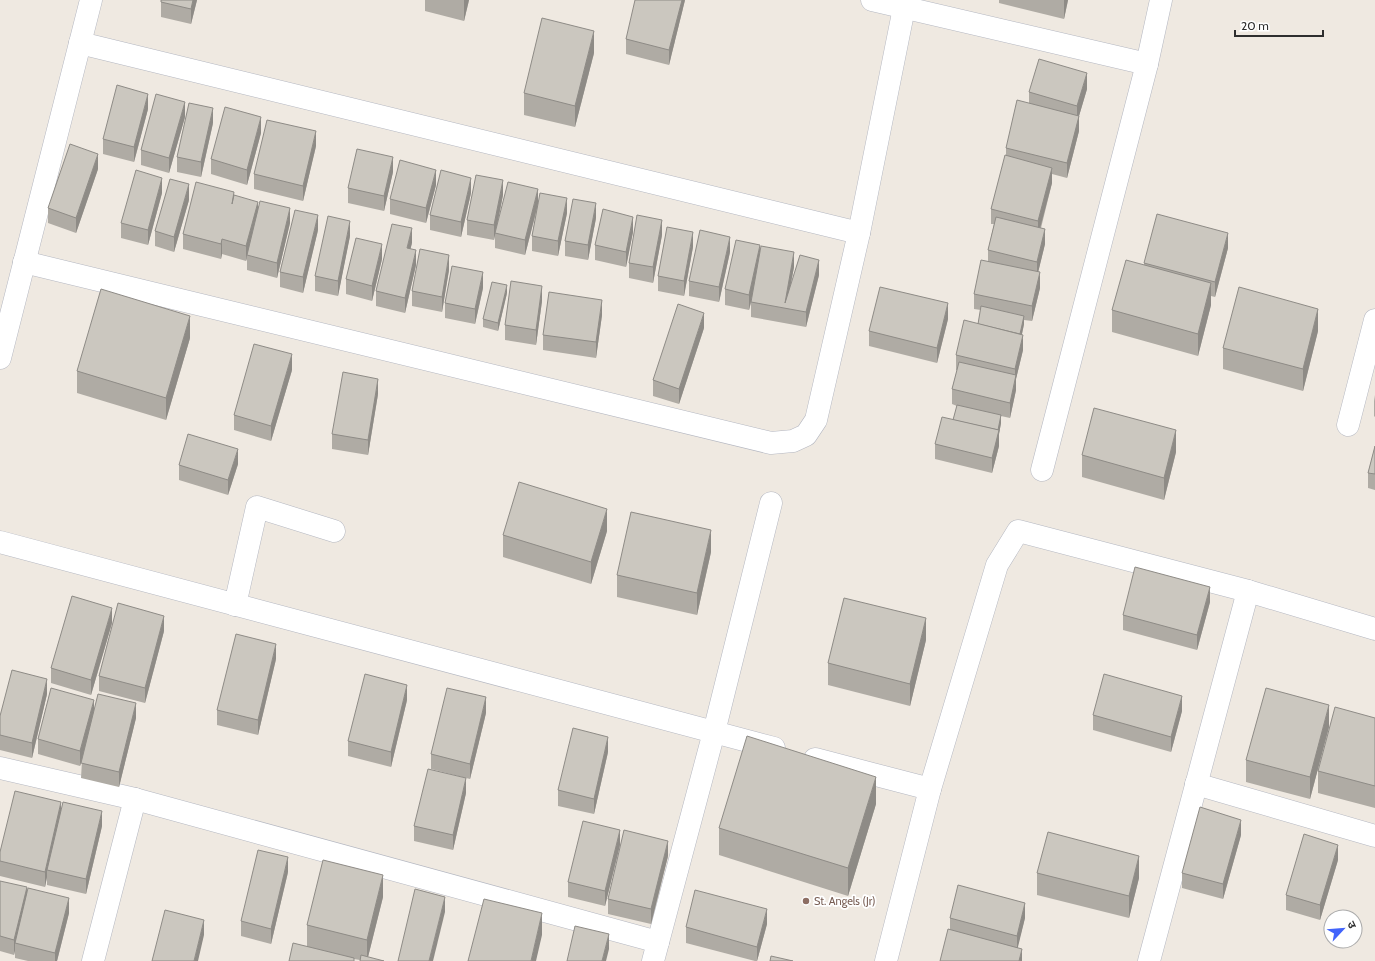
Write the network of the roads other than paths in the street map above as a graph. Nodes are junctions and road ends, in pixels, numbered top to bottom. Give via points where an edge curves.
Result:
1 (91, 0) edge
2 (872, 0) edge
3 (1161, 0) edge
4 (904, 8) junction
5 (80, 43) junction
6 (1147, 64) junction
7 (859, 233) junction
8 (24, 262) junction
9 (1375, 320) edge
10 (0, 358) edge
11 (1348, 424) dead end
12 (1042, 470) dead end
13 (772, 503) dead end
14 (334, 531) dead end
15 (0, 542) edge
16 (1248, 591) junction
17 (235, 605) junction
18 (1375, 629) edge
19 (714, 732) junction
20 (0, 768) edge
21 (1196, 784) junction
22 (930, 789) junction
23 (135, 799) junction
24 (1375, 836) edge
25 (656, 952) edge
26 (93, 961) edge
27 (886, 961) edge
28 (1149, 961) edge

1 - 5 street
2 - 4 street
3 - 6 street
4 - 6 street
4 - 7 street
5 - 7 street
5 - 8 street
6 - 12 street
7 - 8 street via 816,420 806,435 793,441 771,443
8 - 10 street
9 - 11 street
13 - 19 street
14 - 17 street via 257,507
15 - 17 street
16 - 18 street
16 - 21 street
16 - 22 street via 1018,531 998,566
17 - 19 street
19 - 22 street
19 - 25 street
20 - 23 street
21 - 24 street
21 - 28 street
22 - 27 street
23 - 25 street
23 - 26 street

